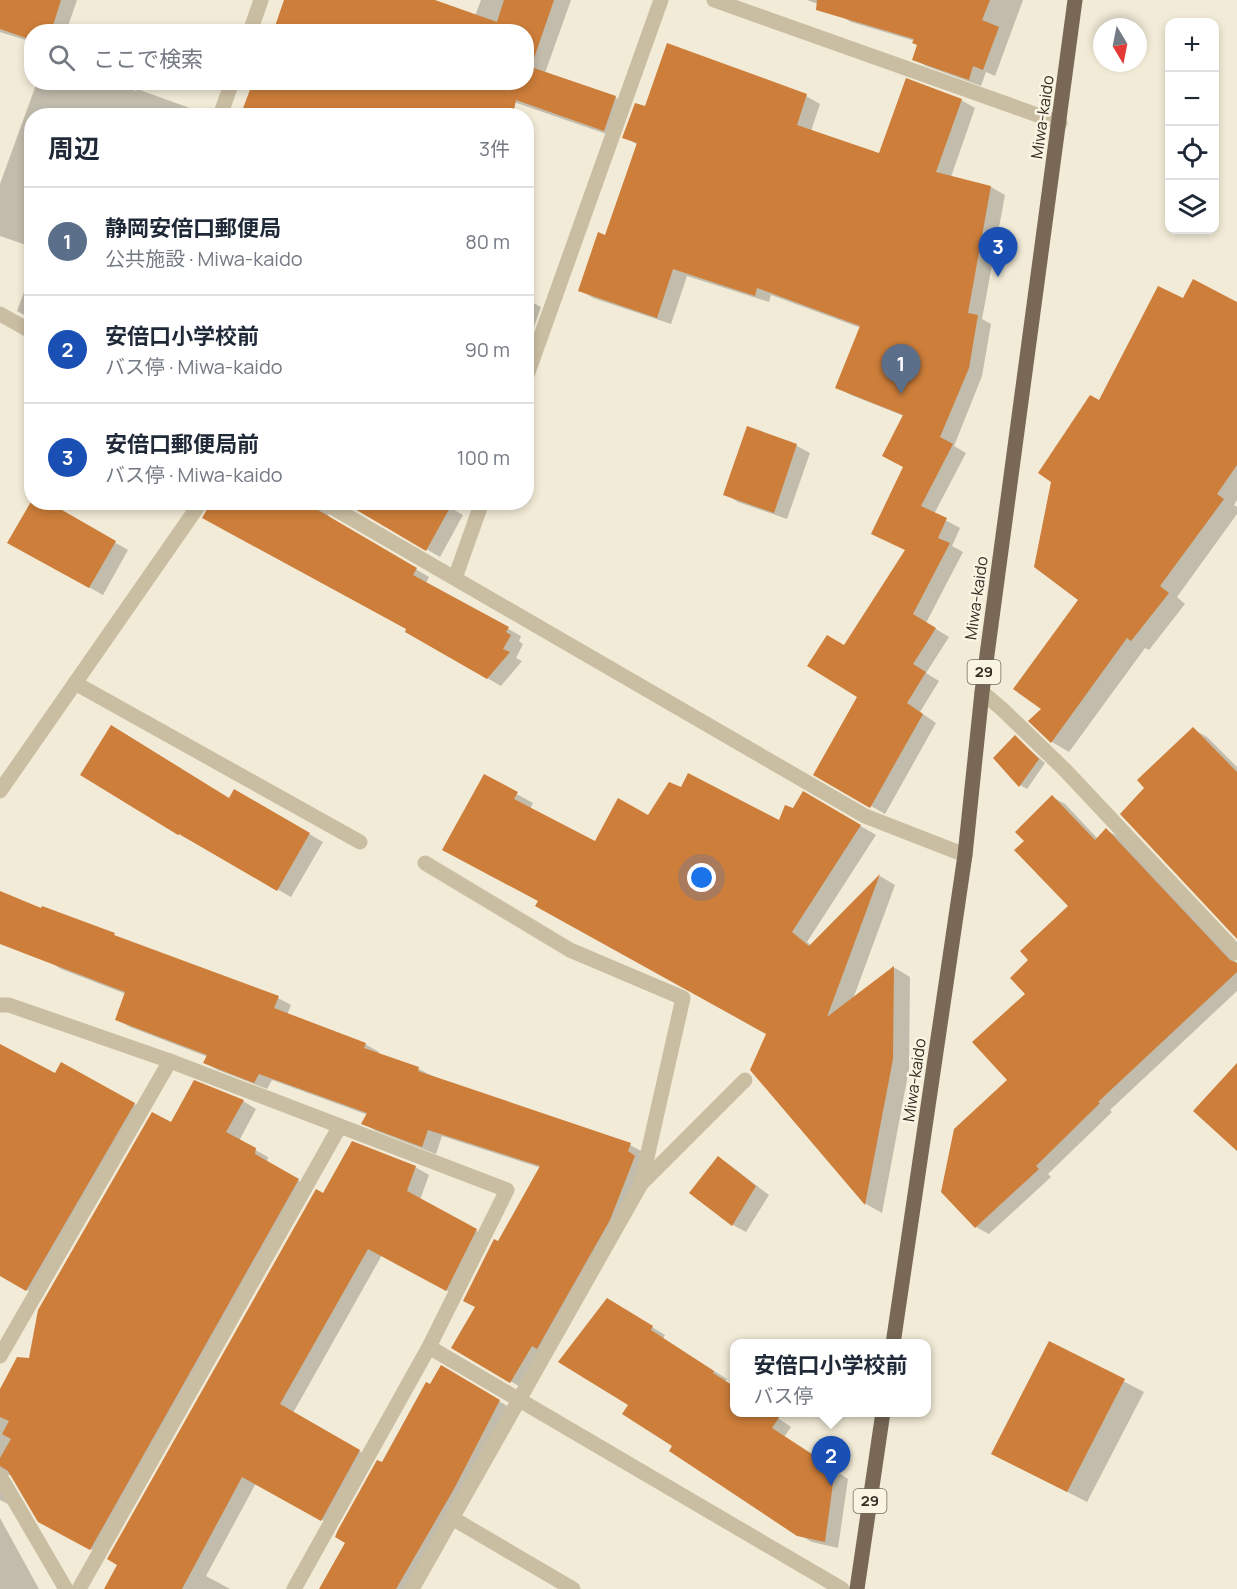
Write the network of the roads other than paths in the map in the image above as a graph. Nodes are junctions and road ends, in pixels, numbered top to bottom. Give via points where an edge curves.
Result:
1 (261, 0) edge
2 (661, 0) edge
3 (714, 0) edge
4 (1075, 0) edge
5 (253, 24) edge
6 (229, 90) edge
7 (223, 108) edge
8 (1060, 123) junction
9 (0, 314) edge
10 (24, 328) edge
11 (534, 356) edge
12 (195, 510) edge
13 (337, 510) edge
14 (479, 510) edge
15 (455, 578) junction
16 (75, 683) junction
17 (982, 692) junction
18 (0, 791) edge
19 (360, 842) dead end
20 (965, 855) junction
21 (425, 863) dead end
22 (1237, 953) edge
23 (0, 1005) edge
24 (170, 1061) junction
25 (744, 1080) dead end
26 (340, 1126) junction
27 (641, 1184) junction
28 (894, 1339) edge
29 (429, 1347) junction
30 (0, 1356) edge
31 (519, 1400) junction
32 (882, 1417) edge
33 (0, 1476) edge
34 (452, 1518) junction
35 (66, 1589) edge
36 (79, 1589) edge
37 (294, 1589) edge
38 (412, 1589) edge
39 (573, 1589) edge
40 (842, 1589) edge
41 (857, 1589) edge

1 - 5 street
2 - 11 street
3 - 8 street
4 - 8 main road, Miwa-kaido / 29
6 - 7 street
8 - 17 main road, Miwa-kaido / 29
9 - 10 street
12 - 16 street
13 - 15 street
14 - 15 street
15 - 20 street via 865,816
16 - 18 street
16 - 19 street
17 - 20 main road, Miwa-kaido / 29
17 - 22 street via 1065,770
20 - 28 main road, Miwa-kaido / 29
21 - 27 street via 570,950 683,998
23 - 24 street
24 - 26 street
24 - 30 street
25 - 27 street
26 - 29 street via 507,1190
26 - 36 street
27 - 31 street
29 - 31 street
29 - 37 street
31 - 34 street
31 - 40 street
32 - 41 main road, 29
33 - 35 street
34 - 38 street
34 - 39 street

